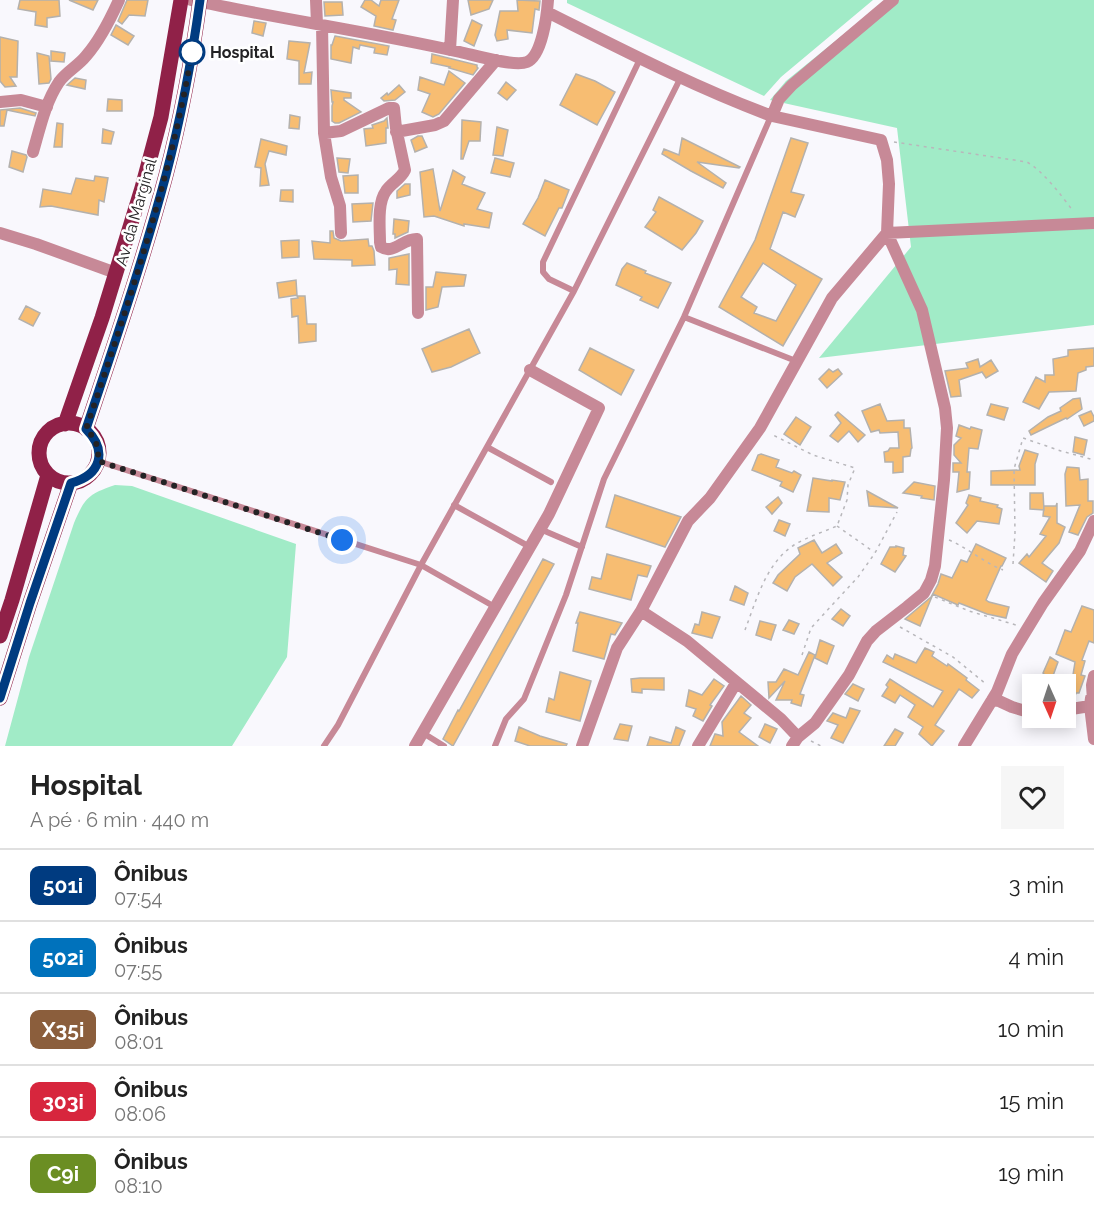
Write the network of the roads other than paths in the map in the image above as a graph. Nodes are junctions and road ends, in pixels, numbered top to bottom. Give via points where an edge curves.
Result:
1 (119, 0) edge
2 (181, 0) edge
3 (316, 0) edge
4 (453, 0) edge
5 (893, 0) edge
6 (197, 1) edge
7 (548, 6) edge
8 (320, 25) junction
9 (450, 50) junction
10 (640, 59) junction
11 (496, 60) junction
12 (681, 76) junction
13 (0, 102) edge
14 (47, 106) junction
15 (772, 116) junction
16 (396, 132) junction
17 (324, 133) junction
18 (33, 152) dead end
19 (1094, 224) edge
20 (0, 233) edge
21 (341, 233) dead end
22 (887, 233) junction
23 (116, 273) junction
24 (570, 290) junction
25 (418, 313) dead end
26 (684, 317) junction
27 (796, 361) junction
28 (530, 370) junction
29 (65, 424) junction
30 (86, 429) junction
31 (487, 447) junction
32 (98, 461) junction
33 (48, 475) junction
34 (551, 482) dead end
35 (71, 483) junction
36 (454, 505) junction
37 (1094, 521) edge
38 (540, 529) junction
39 (530, 547) junction
40 (582, 547) junction
41 (421, 565) junction
42 (495, 607) junction
43 (641, 611) junction
44 (0, 636) edge
45 (1094, 676) edge
46 (736, 683) junction
47 (994, 696) junction
48 (0, 698) edge
49 (1092, 703) edge
50 (1076, 707) edge
51 (1022, 710) edge
52 (423, 733) junction
53 (1094, 739) edge
54 (795, 741) edge
55 (324, 746) edge
56 (415, 746) edge
57 (444, 746) edge
58 (495, 746) edge
59 (582, 746) edge
60 (698, 746) edge
61 (964, 746) edge

1 - 14 street via 99,40 61,79
2 - 23 main road, Av. da Marginal via 161,117
3 - 8 street
4 - 9 street
5 - 15 street via 792,85 779,99
6 - 8 street
6 - 30 main road, Av. da Marginal via 183,104 166,174
7 - 10 street
7 - 11 street via 534,57 514,64
8 - 9 street
8 - 17 street
9 - 11 street
10 - 12 street
10 - 24 lane via 543,262 543,272 549,279
11 - 16 street via 444,121
12 - 15 street
12 - 24 lane
13 - 14 street via 21,100
14 - 18 street
15 - 22 street via 881,140 889,184
15 - 26 lane
16 - 17 street via 392,107 341,131
16 - 25 street via 404,171 386,190 380,204 380,242 387,250 417,239
17 - 21 street via 340,206
19 - 22 street
20 - 23 street
22 - 27 street via 832,298
22 - 54 street via 922,310 945,408 944,480 935,566 924,593 876,631 816,723
23 - 29 main road, Av. da Marginal
24 - 28 lane
26 - 27 lane
26 - 40 lane via 604,479
27 - 43 street via 760,428 710,498 688,521
28 - 31 lane
28 - 38 street via 599,408
29 - 30 main road
29 - 33 main road via 54,428 40,444 39,455
30 - 32 main road via 97,443
31 - 34 lane
31 - 36 lane
32 - 35 main road via 93,472
32 - 41 lane
33 - 35 main road
33 - 44 main road
35 - 48 main road
36 - 39 lane
36 - 41 lane
37 - 47 street via 1080,551 1012,654
38 - 39 street
38 - 40 lane
39 - 42 street
40 - 58 lane via 524,699 506,719
41 - 42 lane
41 - 55 lane
42 - 52 street
43 - 46 street via 687,641
43 - 59 street via 617,648
45 - 49 street
46 - 54 street via 781,719
46 - 60 street
47 - 51 street
47 - 61 street
49 - 50 street
49 - 53 street
52 - 56 street
52 - 57 lane

